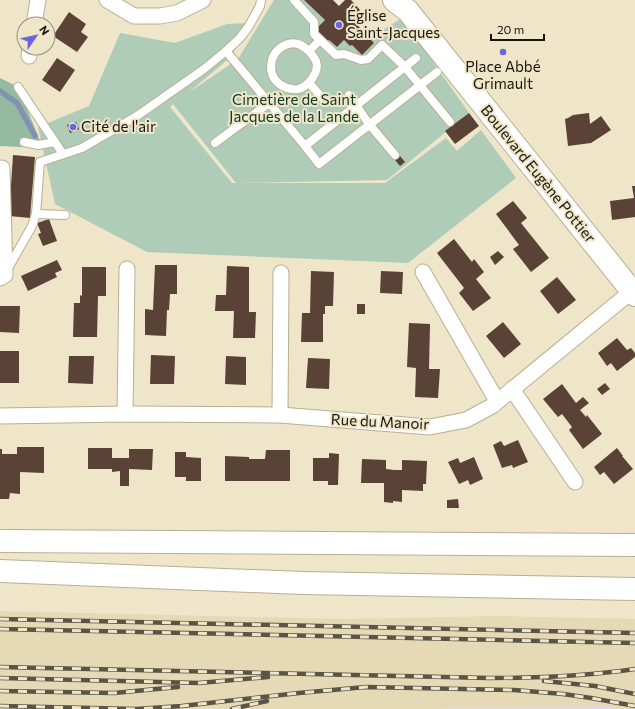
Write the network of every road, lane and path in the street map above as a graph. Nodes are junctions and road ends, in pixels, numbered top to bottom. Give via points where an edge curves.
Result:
1 (38, 0) edge
2 (107, 0) edge
3 (203, 0) edge
4 (262, 0) edge
5 (294, 0) edge
6 (394, 0) edge
7 (35, 16) edge
8 (320, 40) junction
9 (309, 50) junction
10 (226, 51) junction
11 (416, 58) dead end
12 (405, 67) junction
13 (437, 72) dead end
14 (309, 82) junction
15 (420, 85) junction
16 (18, 87) dead end
17 (348, 96) dead end
18 (326, 102) dead end
19 (270, 103) junction
20 (356, 106) junction
21 (450, 122) dead end
22 (370, 124) junction
23 (24, 142) dead end
24 (55, 142) junction
25 (215, 143) dead end
26 (305, 146) junction
27 (63, 154) junction
28 (395, 155) dead end
29 (2, 168) dead end
30 (36, 214) junction
31 (65, 215) dead end
32 (2, 224) edge
33 (127, 269) dead end
34 (423, 272) dead end
35 (281, 273) dead end
36 (2, 276) edge
37 (634, 293) edge
38 (512, 389) junction
39 (497, 401) junction
40 (125, 414) junction
41 (280, 415) junction
42 (0, 416) edge
43 (575, 482) dead end
44 (0, 541) edge
45 (635, 545) edge
46 (0, 571) edge
47 (635, 577) edge
48 (303, 583) junction
49 (635, 589) edge

1 - 7 street
2 - 3 street via 134,16 160,16 178,13
4 - 10 lane via 249,26
5 - 8 lane via 314,22 314,34
6 - 37 main road, Boulevard Eugène Pottier via 408,11
8 - 9 lane
8 - 12 lane via 336,55 344,54 361,60 368,59 382,45
9 - 14 lane via 316,62 316,73
9 - 14 lane via 298,44 289,44 278,49 272,60 272,73 277,83 286,88 297,90
10 - 19 lane
10 - 27 lane via 137,116 82,148
11 - 12 lane
12 - 15 lane
12 - 20 lane
13 - 15 lane
14 - 18 lane
15 - 21 lane
15 - 22 lane
16 - 24 lane
17 - 20 lane
19 - 25 lane
19 - 26 lane
20 - 22 lane
20 - 26 lane
22 - 26 lane via 320,164
22 - 28 lane
23 - 24 lane via 38,145
24 - 27 lane
27 - 30 lane via 40,162
29 - 32 street
30 - 31 lane
30 - 36 lane via 32,226
32 - 36 street
33 - 40 street
34 - 39 street
35 - 41 street
37 - 38 street, Rue du Manoir
38 - 39 street, Rue du Manoir
38 - 43 street
39 - 41 street, Rue du Manoir via 466,420 430,427
40 - 41 street, Rue du Manoir
40 - 42 street, Rue du Manoir
44 - 45 main road
46 - 48 main road
47 - 48 main road
48 - 49 main road

